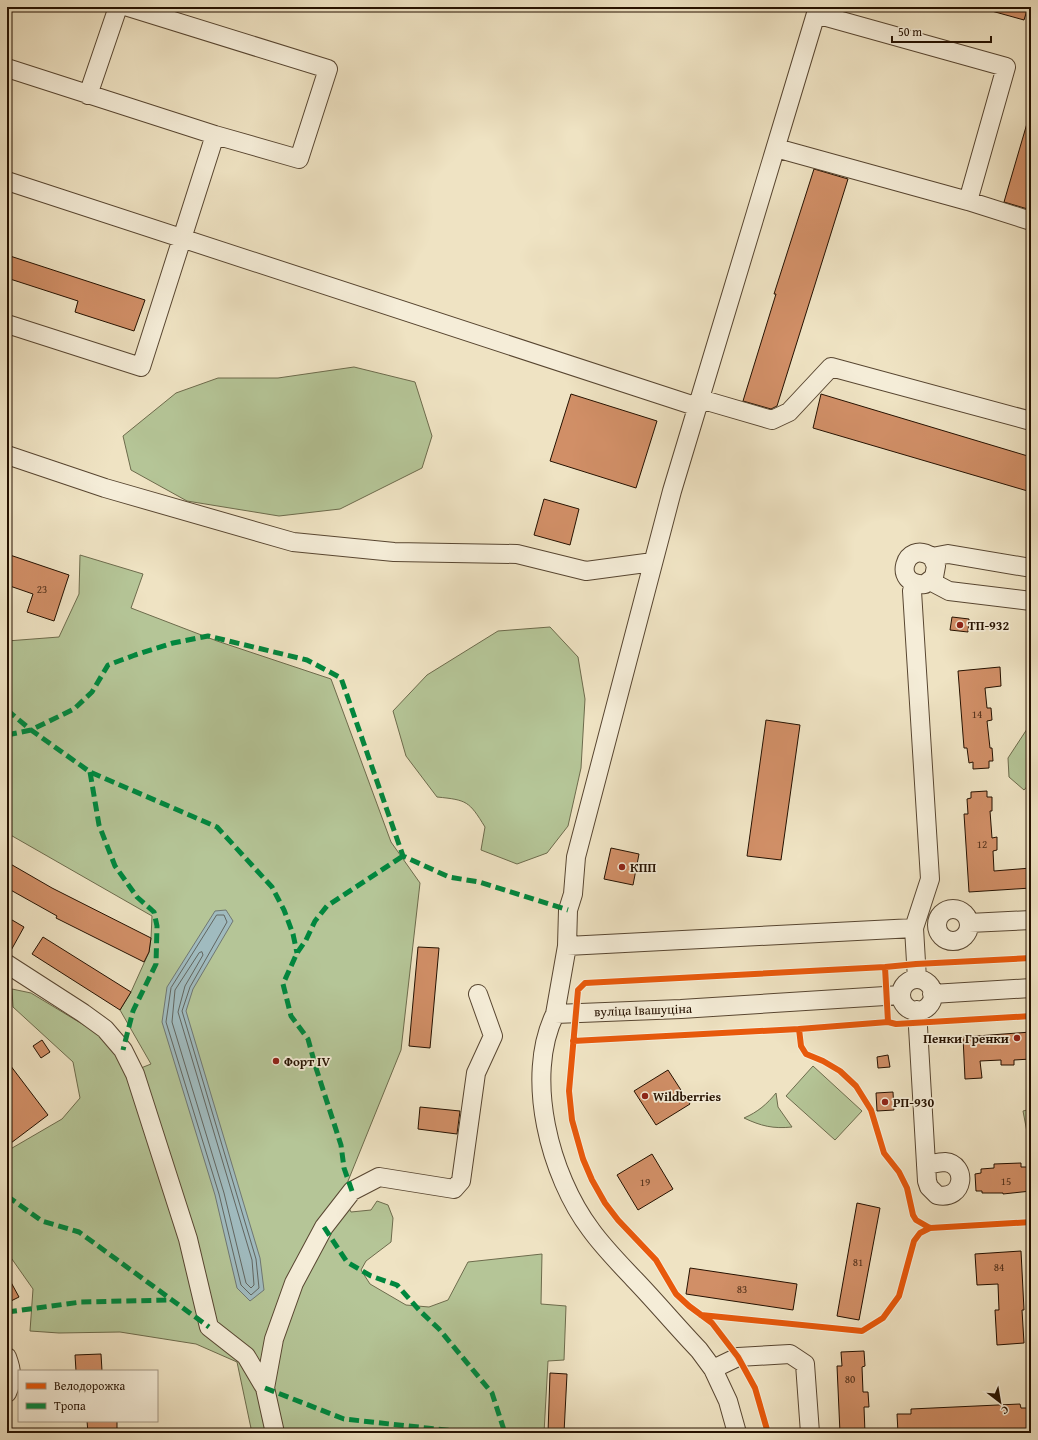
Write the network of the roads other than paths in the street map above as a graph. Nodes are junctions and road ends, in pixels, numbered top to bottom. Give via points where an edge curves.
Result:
1 (118, 7) edge
2 (128, 7) edge
3 (817, 10) edge
4 (7, 68) edge
5 (88, 95) junction
6 (216, 135) junction
7 (776, 148) junction
8 (7, 181) edge
9 (968, 201) junction
10 (1031, 222) edge
11 (182, 238) junction
12 (7, 324) edge
13 (699, 403) junction
14 (1031, 421) edge
15 (7, 456) edge
16 (932, 556) junction
17 (653, 562) junction
18 (1031, 568) edge
19 (922, 582) junction
20 (1031, 601) edge
21 (1031, 920) edge
22 (969, 923) dead end
23 (914, 928) junction
24 (567, 946) junction
25 (8, 967) edge
26 (917, 979) junction
27 (1031, 988) edge
28 (478, 994) dead end
29 (932, 994) junction
30 (901, 995) junction
31 (917, 1010) junction
32 (555, 1014) junction
33 (926, 1165) dead end
34 (7, 1357) edge
35 (713, 1368) junction
36 (265, 1388) junction
37 (7, 1393) edge
38 (275, 1433) edge
39 (737, 1433) edge
40 (810, 1433) edge

1 - 5 street
2 - 6 street via 328,69 299,159
3 - 7 street
3 - 9 street via 1006,67
4 - 5 street
5 - 6 street
6 - 11 street
7 - 9 street
7 - 13 street
8 - 11 street
9 - 10 street
11 - 12 street via 141,367
11 - 13 street
13 - 14 street via 772,420 789,412 831,367
13 - 17 street
15 - 17 street via 105,488 293,542 394,552 517,554 586,571
16 - 18 street via 948,554
16 - 19 street via 936,572 934,577
16 - 19 street via 916,552 905,564 909,580
17 - 24 street via 576,857 573,894 568,910
19 - 20 street via 949,591
19 - 23 street via 912,592 930,879
21 - 22 street
23 - 24 street
23 - 26 street
24 - 32 street
25 - 36 street via 83,1013 105,1030 123,1050 135,1074 188,1240 209,1327 246,1356
26 - 29 street via 927,983
26 - 30 street via 905,984
27 - 29 street
28 - 36 street via 493,1036 476,1073 461,1181 454,1189 379,1177 352,1190 324,1227 294,1283 274,1339
29 - 31 street via 932,1000 928,1005
30 - 31 street via 906,1006 911,1010
30 - 32 street, вуліца Івашуціна
31 - 33 street
32 - 35 street via 545,1040 541,1084 544,1121 556,1164 571,1198 590,1230
34 - 37 street via 11,1366 12,1381
35 - 39 street via 728,1401
35 - 40 street via 738,1357 790,1354 805,1364
36 - 38 street

